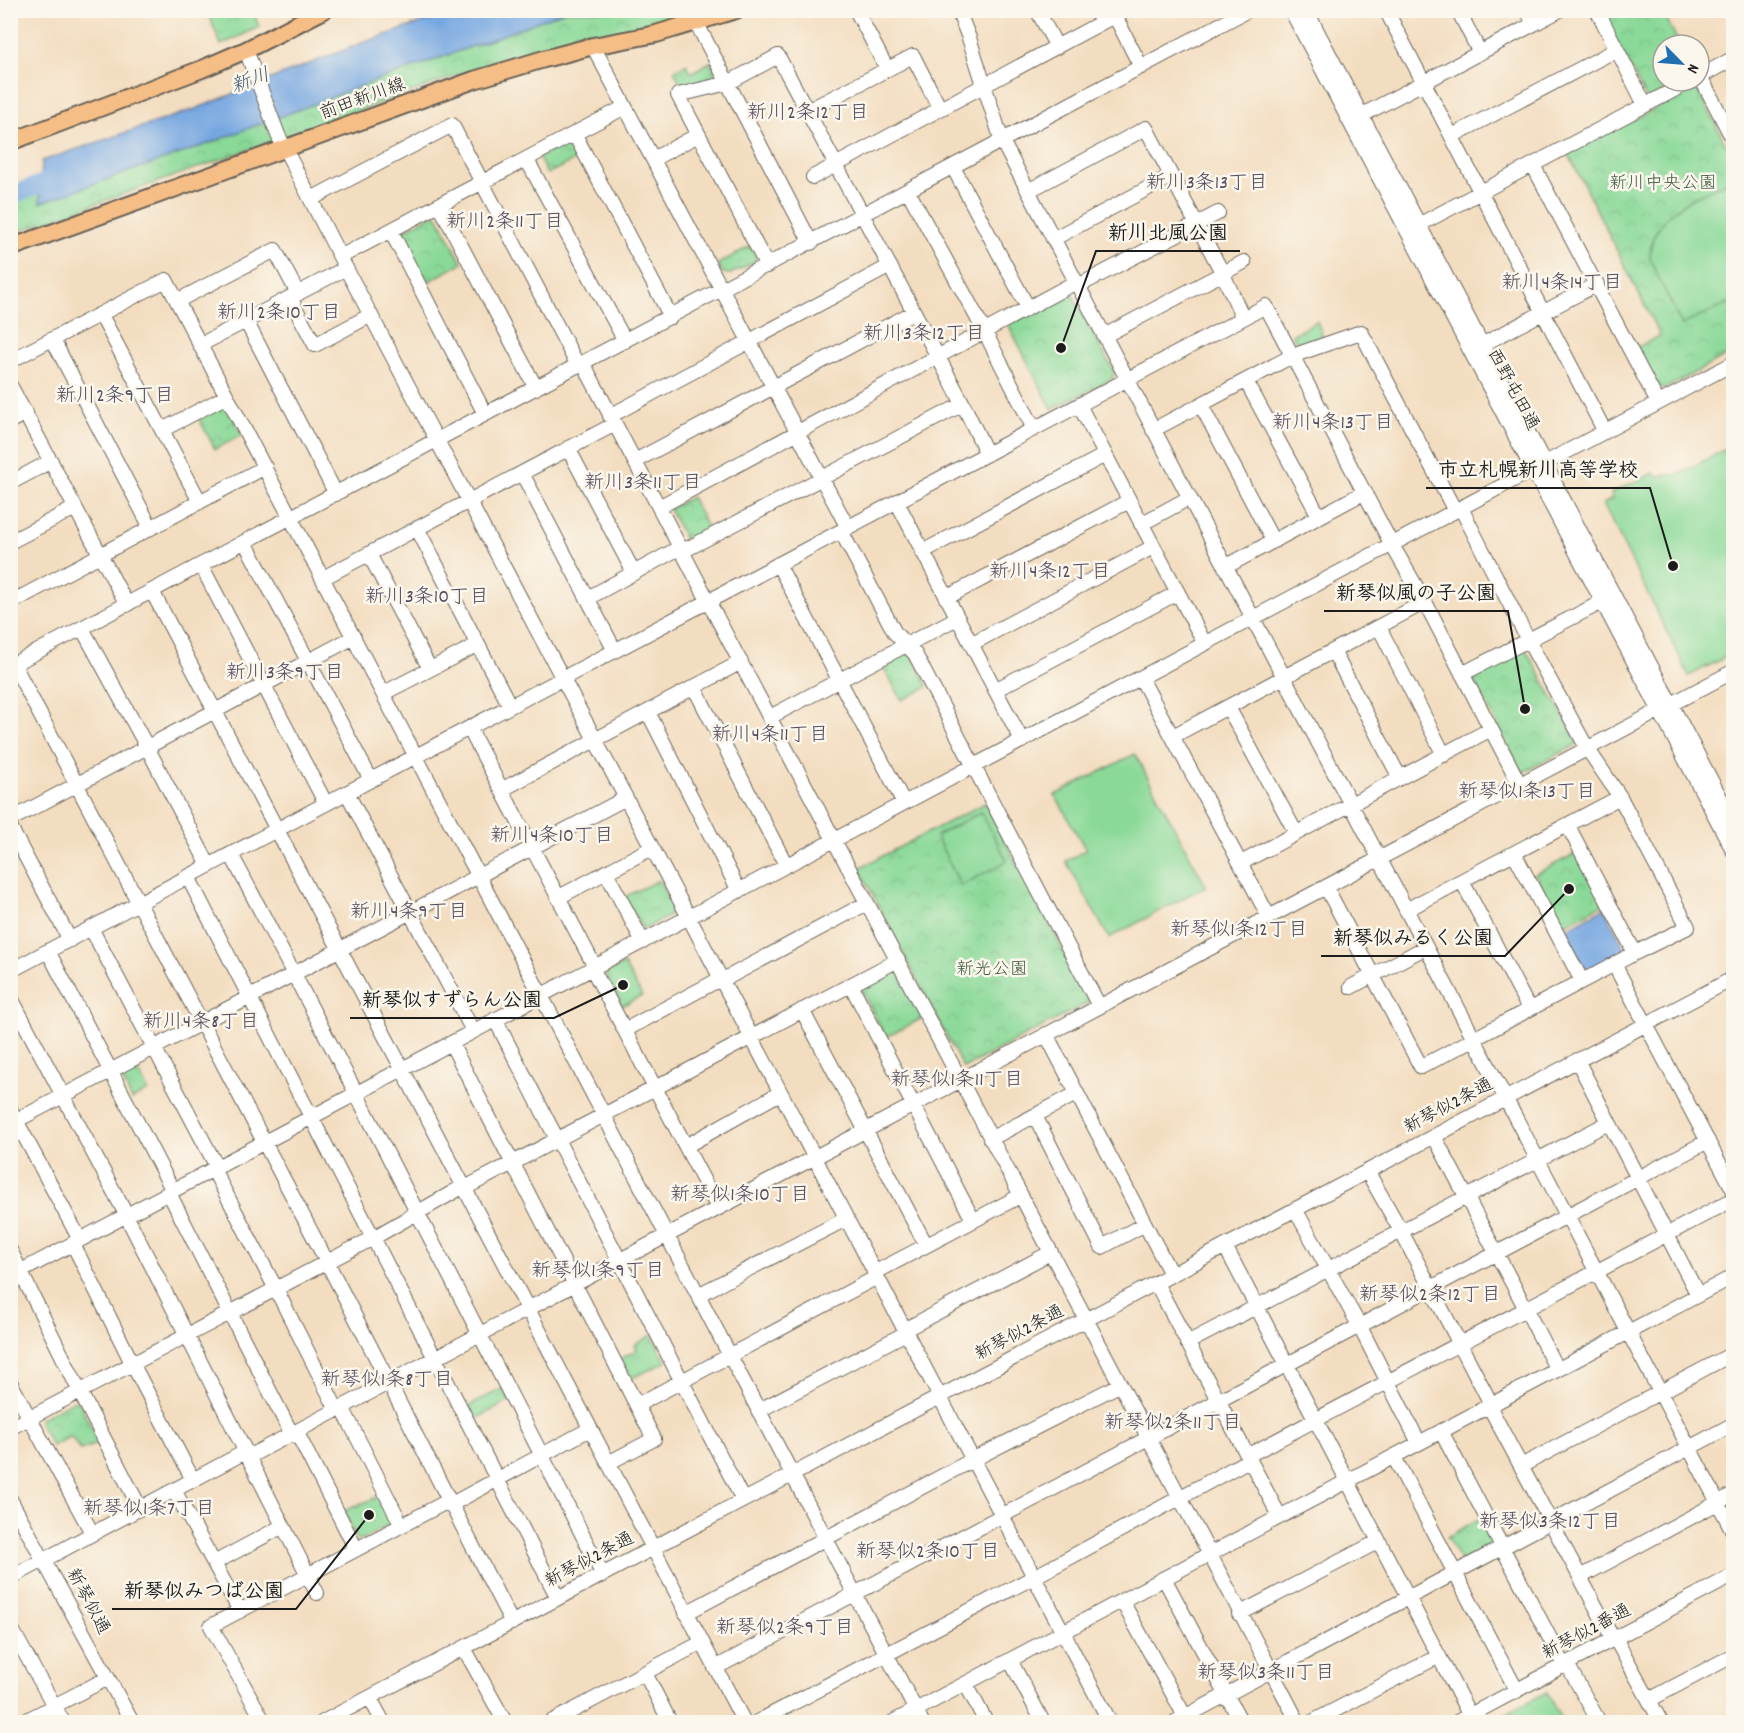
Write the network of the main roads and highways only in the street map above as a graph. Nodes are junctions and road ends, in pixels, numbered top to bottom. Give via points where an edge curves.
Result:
1 (324, 10) edge
2 (736, 10) edge
3 (10, 142) edge
4 (10, 248) edge

1 - 3 main road via 202,69
2 - 4 main road, 前田新川線 via 656,34 593,46 282,141

